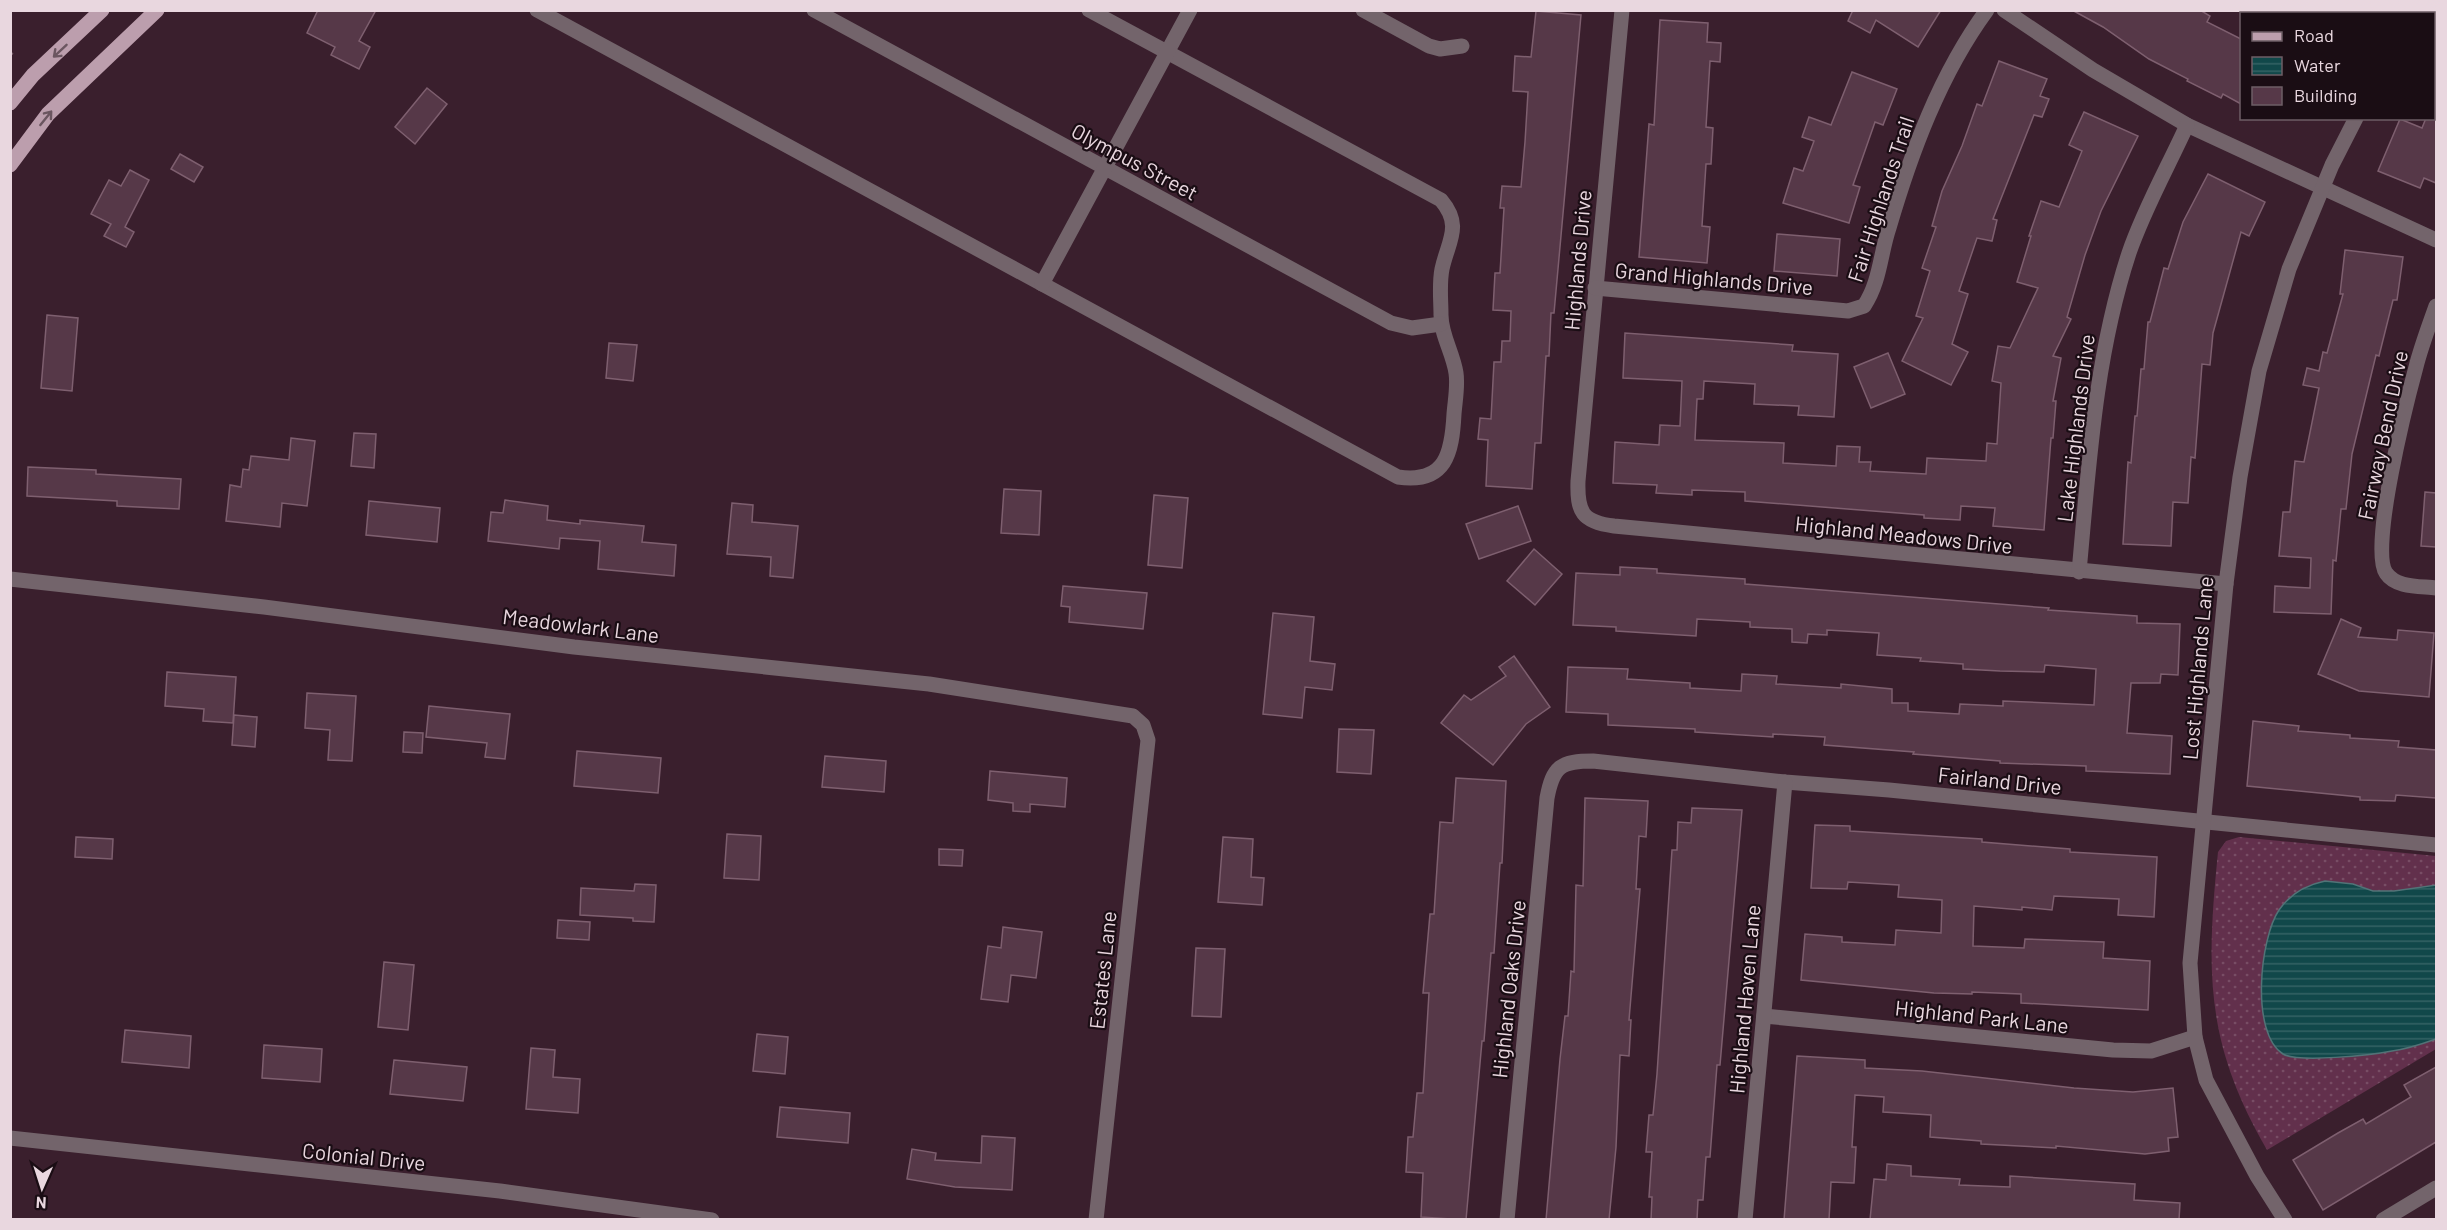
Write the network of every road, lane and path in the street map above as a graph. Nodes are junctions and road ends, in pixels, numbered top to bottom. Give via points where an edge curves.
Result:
1 (102, 10) edge
2 (157, 10) edge
3 (537, 10) edge
4 (814, 10) edge
5 (1089, 10) edge
6 (1190, 10) edge
7 (1363, 10) edge
8 (1622, 10) edge
9 (1987, 10) edge
10 (2004, 10) edge
11 (1462, 46) dead end
12 (1167, 53) junction
13 (10, 103) edge
14 (2355, 120) edge
15 (2187, 125) junction
16 (10, 165) edge
17 (1106, 169) junction
18 (2322, 188) junction
19 (2436, 240) edge
20 (1042, 284) junction
21 (1595, 288) junction
22 (1864, 306) joint
23 (2436, 306) edge
24 (1441, 324) junction
25 (1582, 513) joint
26 (2079, 572) junction
27 (10, 579) edge
28 (2226, 584) junction
29 (2436, 588) edge
30 (1143, 725) joint
31 (1561, 766) joint
32 (1785, 783) junction
33 (2203, 822) junction
34 (2436, 845) edge
35 (1764, 1016) junction
36 (2195, 1038) junction
37 (10, 1138) edge
38 (2436, 1188) edge
39 (712, 1220) edge
40 (1096, 1220) edge
41 (1507, 1220) edge
42 (1745, 1220) edge
43 (2285, 1220) edge
44 (2383, 1220) edge

1 -> 13 main road via 33,75
16 -> 2 main road via 48,114
3 - 20 street
4 - 17 street, Olympus Street
5 - 12 street
6 - 12 street
7 - 11 street via 1429,46
8 - 21 street, Highlands Drive
9 - 22 street, Fair Highlands Trail via 1958,55 1916,149 1888,229 1874,291
10 - 15 street via 2093,70
12 - 17 street
12 - 24 street via 1441,200 1453,226 1442,270
14 - 18 street, Lost Highlands Lane
15 - 18 street
15 - 26 street, Lake Highlands Drive via 2130,251 2107,330
17 - 20 street
17 - 24 street, Olympus Street via 1390,323 1412,328
18 - 19 street
18 - 28 street, Lost Highlands Lane via 2289,270 2259,371
20 - 24 street via 1398,477 1410,479 1433,473 1444,464 1452,445 1457,379
21 - 22 street, Grand Highlands Drive via 1848,311
21 - 25 street, Highlands Drive via 1577,497
23 - 29 street, Fairway Bend Drive via 2416,364 2395,454 2381,552 2386,574 2395,582
25 - 26 street, Highland Meadows Drive via 1596,524
26 - 28 street, Highland Meadows Drive
27 - 30 street, Meadowlark Lane via 574,647 929,684 1133,716
28 - 33 street, Lost Highlands Lane
30 - 40 street, Estates Lane via 1147,751
31 - 32 street, Fairland Drive via 1593,761
31 - 41 street, Highland Oaks Drive via 1551,780 1547,798
32 - 33 street, Fairland Drive
32 - 35 street, Highland Haven Lane
33 - 34 street, Fairland Drive
33 - 36 street, Lost Highlands Lane via 2190,963
35 - 36 street, Highland Park Lane via 2114,1050 2151,1051
35 - 42 street, Highland Haven Lane
36 - 43 street, Lost Highlands Lane via 2206,1080
37 - 39 street, Colonial Drive via 500,1191
38 - 44 street

